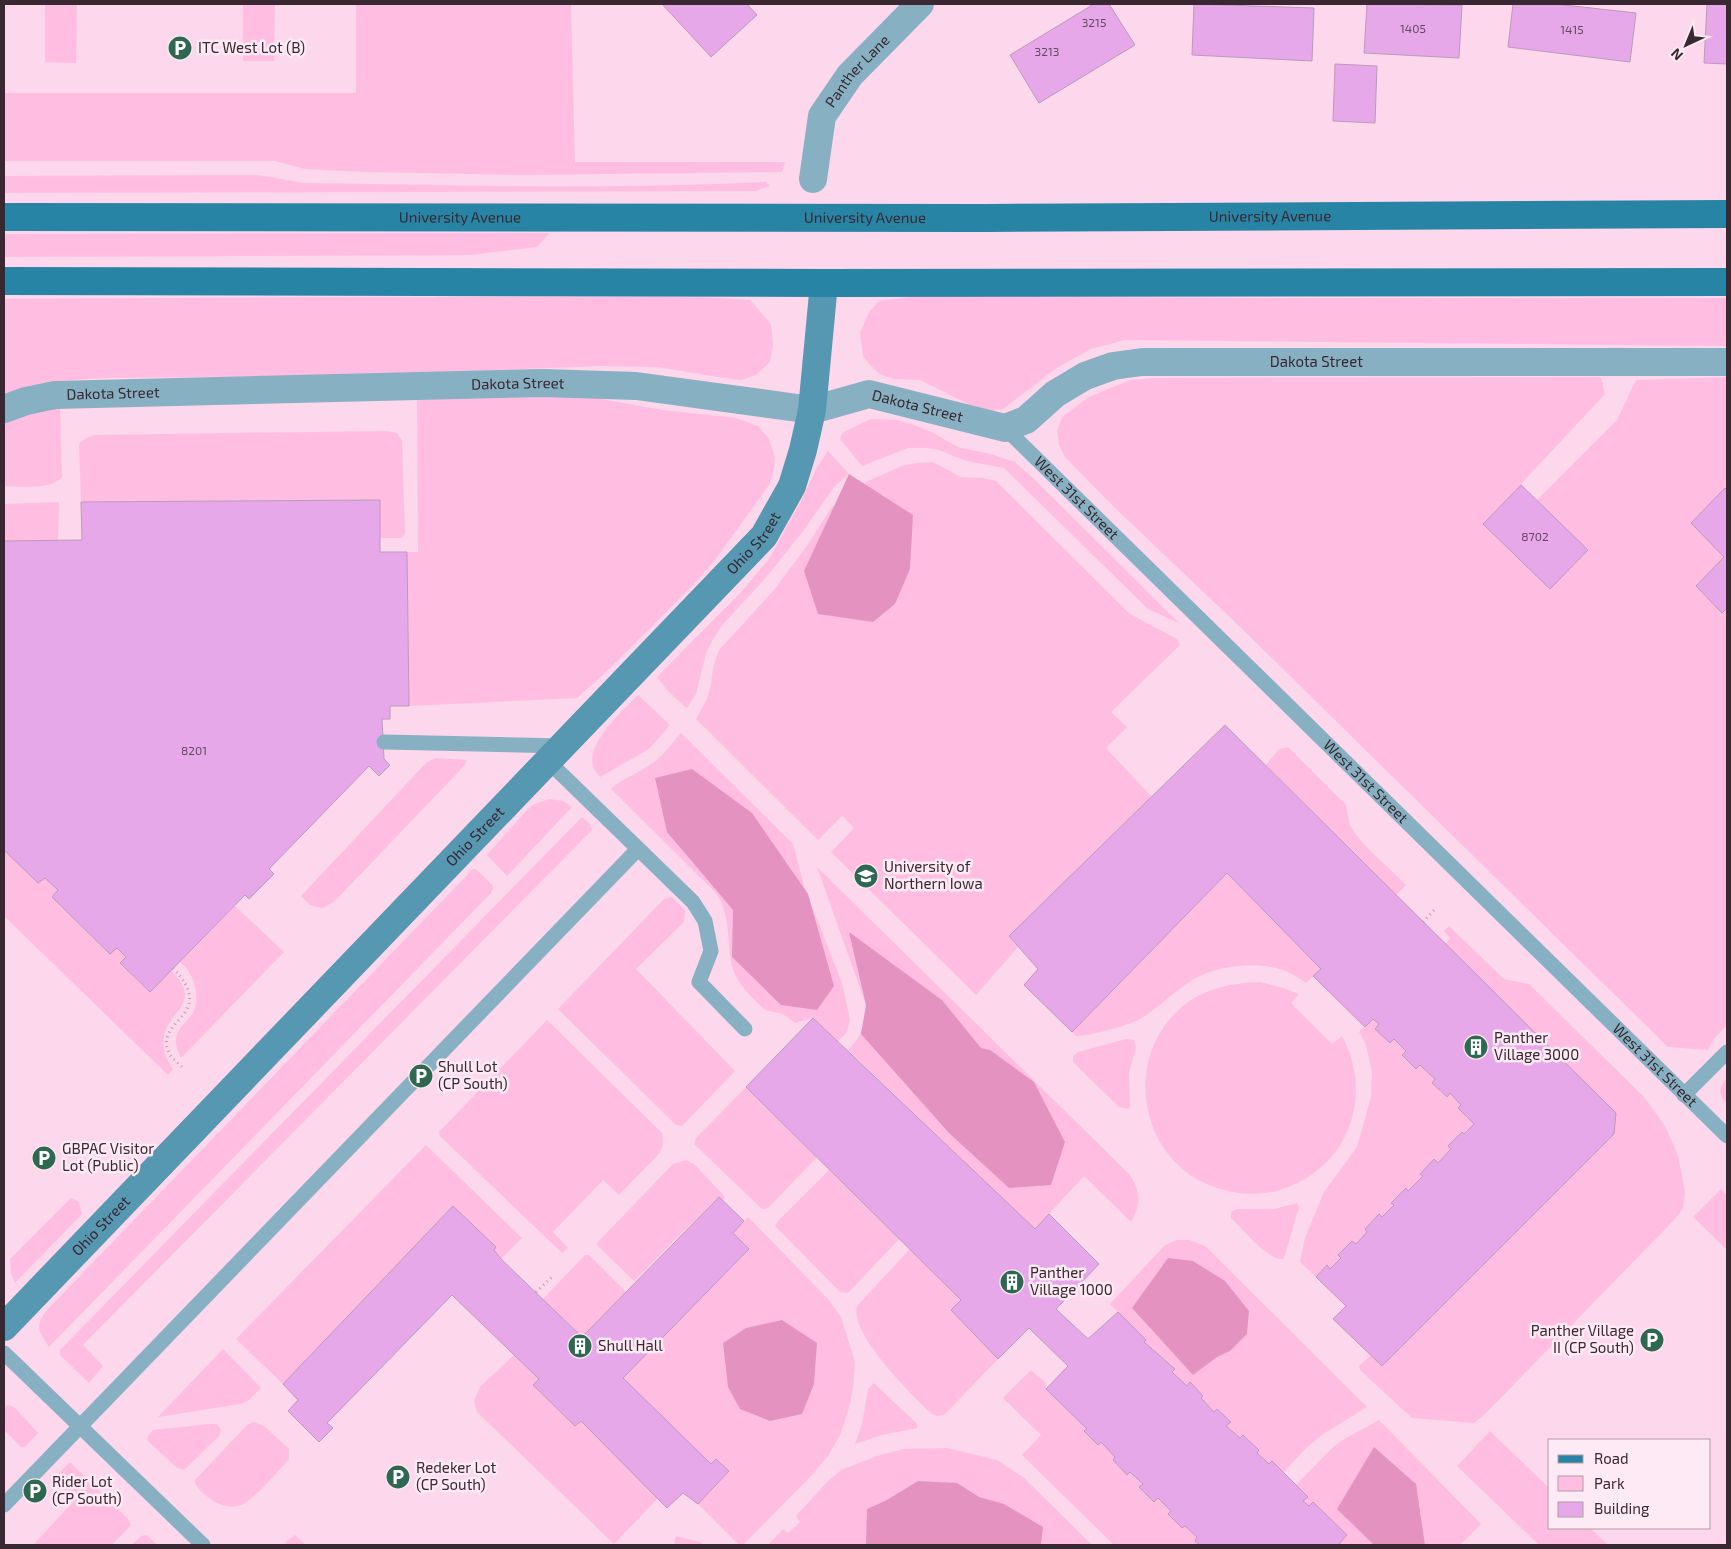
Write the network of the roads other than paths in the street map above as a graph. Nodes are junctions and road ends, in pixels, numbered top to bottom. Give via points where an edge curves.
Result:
1 (920, 4) edge
2 (813, 179) dead end
3 (1727, 214) edge
4 (4, 217) edge
5 (4, 281) edge
6 (1727, 282) edge
7 (824, 283) junction
8 (1727, 362) edge
9 (4, 409) edge
10 (812, 410) junction
11 (1005, 428) junction
12 (384, 742) dead end
13 (556, 754) junction
14 (638, 849) junction
15 (745, 1029) dead end
16 (1727, 1052) edge
17 (1684, 1095) junction
18 (1727, 1136) edge
19 (4, 1326) edge
20 (4, 1353) edge
21 (80, 1426) junction
22 (4, 1505) edge
23 (203, 1545) edge

1 - 2 street, Panther Lane via 850,76 822,116
3 - 4 main road, University Avenue via 995,218
5 - 7 main road
6 - 7 main road
7 - 10 street, Ohio Street
8 - 11 street, Dakota Street via 1142,362 1113,366 1085,376 1055,394 1026,420
9 - 10 street, Dakota Street via 55,395 543,383 636,386
10 - 11 street, Dakota Street via 868,394
10 - 13 street, Ohio Street via 792,486 764,536
11 - 17 lane, West 31st Street
12 - 13 lane
13 - 14 lane
13 - 19 street, Ohio Street
14 - 15 lane via 693,902 705,921 711,951 699,982
14 - 21 lane
16 - 17 lane
17 - 18 lane, West 31st Street
20 - 21 lane
21 - 22 lane
21 - 23 lane

